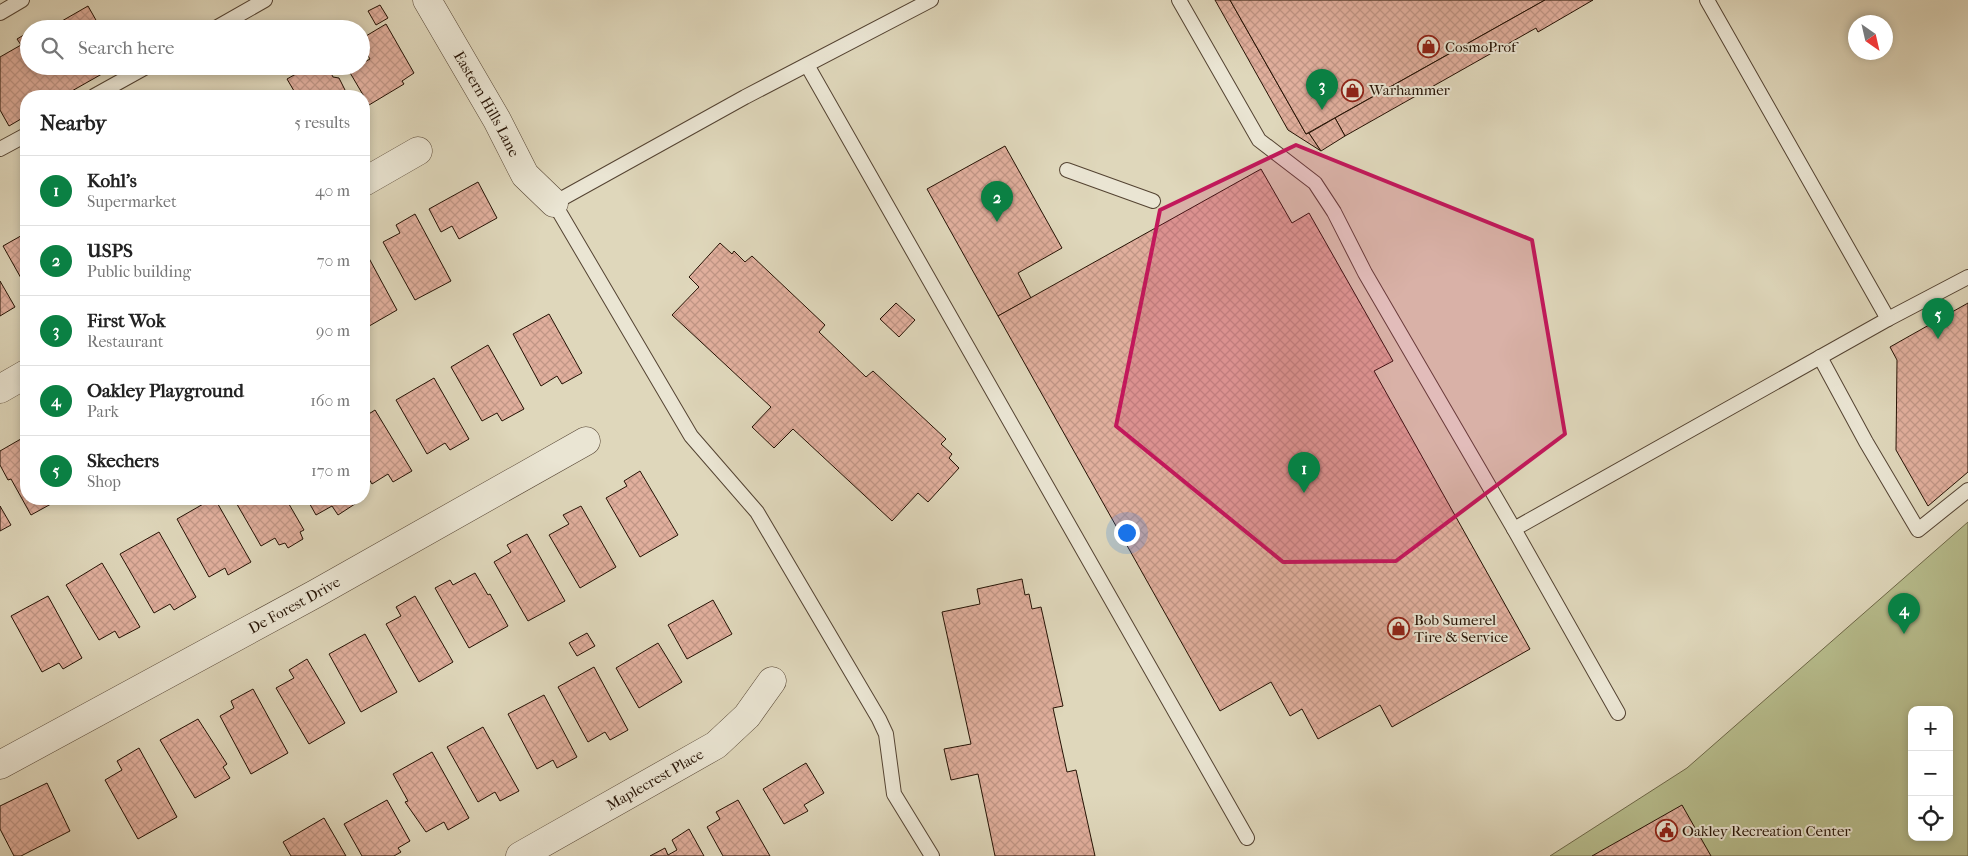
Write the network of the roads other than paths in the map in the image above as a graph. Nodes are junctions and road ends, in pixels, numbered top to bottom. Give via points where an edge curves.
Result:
1 (22, 0) edge
2 (265, 0) edge
3 (426, 0) edge
4 (931, 0) edge
5 (1179, 0) edge
6 (1707, 0) edge
7 (0, 12) edge
8 (230, 20) edge
9 (807, 65) junction
10 (132, 75) edge
11 (105, 90) edge
12 (20, 138) edge
13 (0, 150) edge
14 (418, 151) dead end
15 (1067, 170) dead end
16 (370, 179) edge
17 (1153, 201) dead end
18 (554, 202) junction
19 (1968, 277) edge
20 (1888, 319) junction
21 (1820, 357) junction
22 (20, 377) edge
23 (0, 388) edge
24 (586, 441) dead end
25 (1968, 490) edge
26 (1514, 529) junction
27 (772, 681) dead end
28 (1618, 713) dead end
29 (0, 765) edge
30 (1247, 838) dead end
31 (520, 856) edge
32 (932, 856) edge

1 - 7 lane
2 - 8 lane
3 - 18 street, Eastern Hills Lane via 525,174
4 - 9 lane
5 - 26 lane via 1259,140 1315,183 1334,212 1370,281
6 - 20 lane
9 - 18 lane
9 - 30 lane
10 - 11 lane
12 - 13 lane
14 - 16 street
15 - 17 lane
18 - 32 lane via 691,436 757,512 879,719 886,734 894,794
19 - 20 lane
20 - 21 lane
21 - 25 lane via 1918,530
21 - 26 lane
22 - 23 street
24 - 29 street, De Forest Drive via 315,594
26 - 28 lane
27 - 31 street, Maplecrest Place via 747,716 716,745

